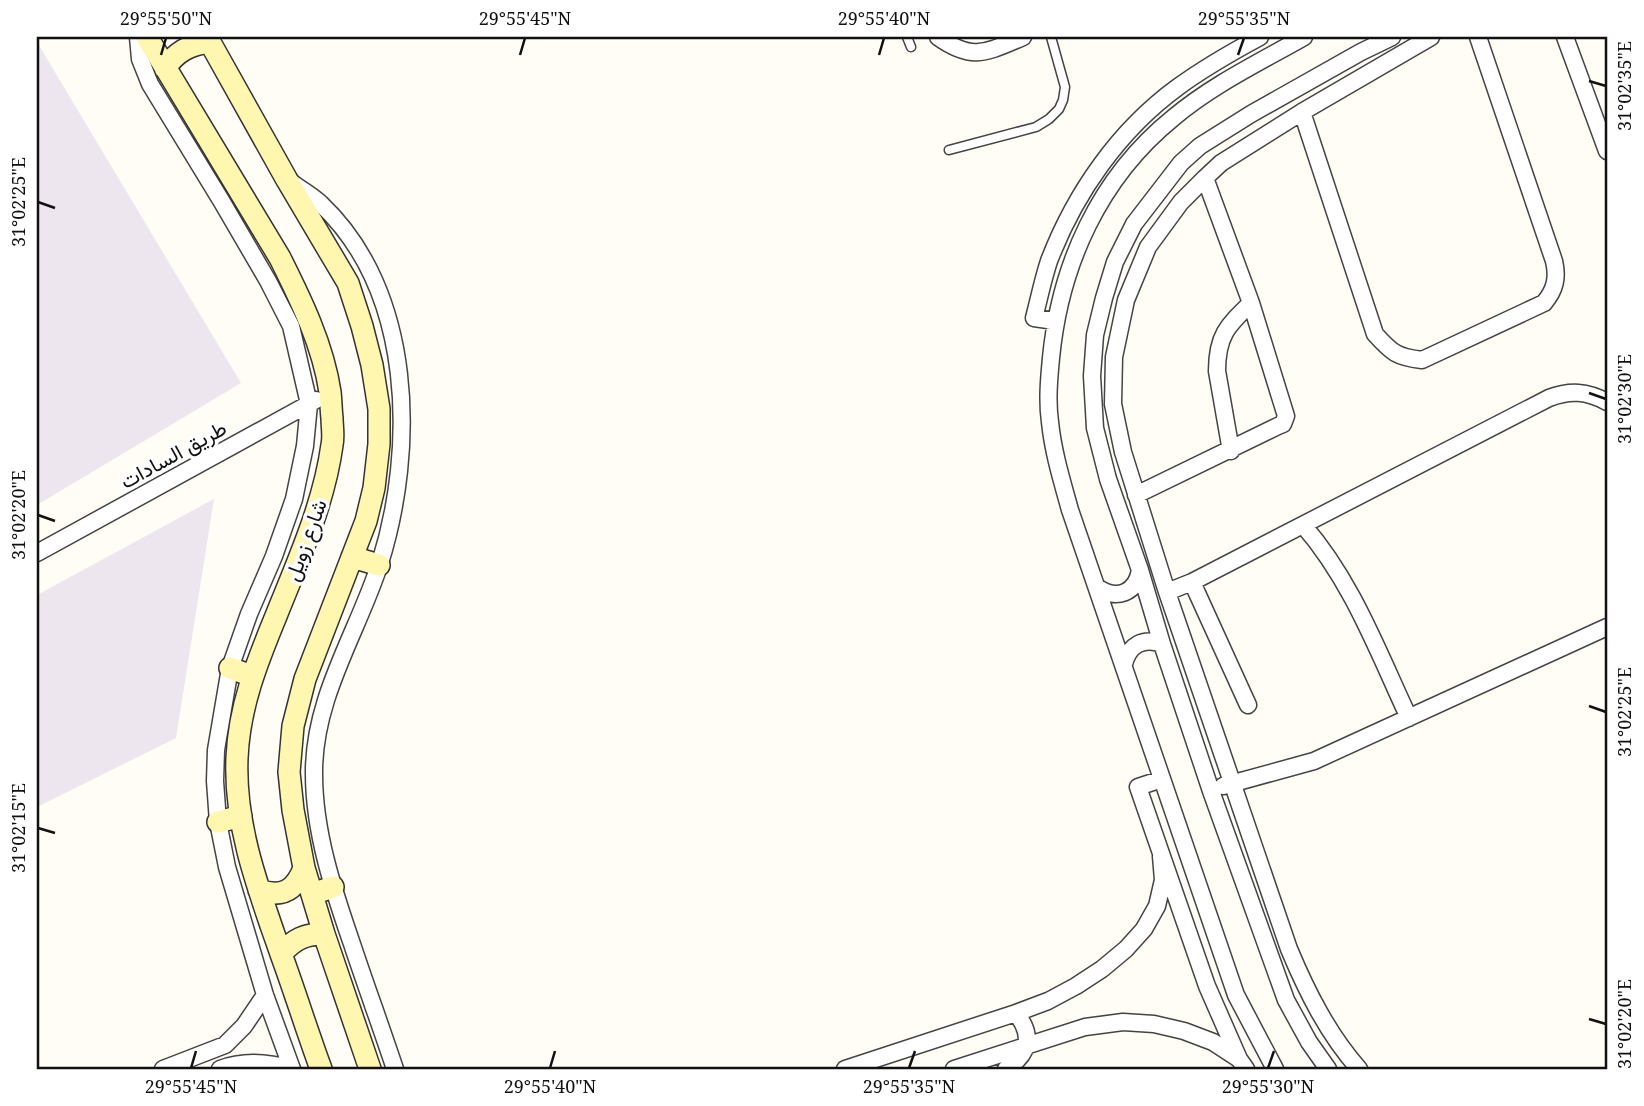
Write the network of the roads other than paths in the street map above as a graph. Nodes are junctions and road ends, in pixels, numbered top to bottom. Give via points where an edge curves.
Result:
1 (138, 37) edge
2 (146, 37) edge
3 (908, 37) edge
4 (1023, 37) edge
5 (1051, 37) edge
6 (1304, 37) edge
7 (1392, 37) edge
8 (1431, 37) edge
9 (1478, 37) edge
10 (1565, 37) edge
11 (948, 38) edge
12 (209, 39) edge
13 (1252, 39) edge
14 (990, 44) edge
15 (911, 47) dead end
16 (165, 68) junction
17 (1302, 112) junction
18 (949, 150) dead end
19 (1607, 151) edge
20 (1205, 178) junction
21 (287, 180) junction
22 (1251, 303) junction
23 (1055, 321) junction
24 (330, 392) junction
25 (1607, 402) edge
26 (309, 404) junction
27 (1231, 451) junction
28 (1136, 495) junction
29 (1303, 526) junction
30 (37, 553) edge
31 (352, 557) junction
32 (379, 565) junction
33 (1140, 570) junction
34 (1192, 582) junction
35 (1097, 587) junction
36 (1167, 592) junction
37 (1607, 626) edge
38 (1162, 644) junction
39 (1124, 664) junction
40 (229, 668) junction
41 (253, 676) junction
42 (1248, 705) dead end
43 (1409, 718) junction
44 (1162, 779) junction
45 (1233, 783) junction
46 (1211, 791) junction
47 (241, 816) junction
48 (218, 822) junction
49 (1161, 856) junction
50 (304, 868) junction
51 (333, 887) junction
52 (259, 890) junction
53 (312, 894) junction
54 (324, 934) junction
55 (281, 954) junction
56 (265, 995) junction
57 (1016, 1013) junction
58 (225, 1045) junction
59 (1027, 1045) junction
60 (1242, 1064) edge
61 (226, 1067) edge
62 (163, 1069) edge
63 (292, 1069) edge
64 (321, 1069) edge
65 (370, 1069) edge
66 (395, 1069) edge
67 (845, 1069) edge
68 (954, 1069) edge
69 (1006, 1069) edge
70 (1275, 1069) edge
71 (1328, 1069) edge
72 (1359, 1069) edge

1 - 26 street via 150,84 262,269 291,326
2 - 16 main road, شارع زويل
3 - 15 lane
4 - 14 street
5 - 18 lane via 1066,87 1059,109 1036,127
6 - 23 street via 1202,95 1143,146 1117,177 1078,245
7 - 33 street via 1200,146 1181,163 1134,224 1115,262 1095,335 1096,428 1108,479
8 - 17 street
9 - 17 street via 1554,261 1556,284 1544,303 1422,360 1403,358 1376,334
10 - 19 street
11 - 14 street via 959,49 971,52
12 - 16 main road via 184,49
12 - 21 main road
13 - 23 street via 1177,87 1136,123 1100,165 1071,212 1049,262 1034,318
16 - 24 main road, شارع زويل via 280,258 312,328
17 - 20 street
20 - 22 street
20 - 28 street via 1148,247 1126,300 1114,357 1113,404
21 - 31 main road via 348,284 372,365 379,409 378,455 366,521
21 - 32 street via 320,203 346,233 373,279 393,342 402,433 399,480
22 - 27 street via 1226,329 1217,359
22 - 27 street via 1286,416 1283,424
23 - 35 street via 1049,419 1070,510
24 - 26 street, طريق السادات
24 - 41 main road, شارع زويل via 333,442 321,500
25 - 29 street via 1580,392 1549,398
26 - 30 street, طريق السادات
26 - 40 street via 294,499
27 - 28 street
28 - 36 street
29 - 34 street
29 - 43 street via 1335,565
31 - 32 main road
31 - 50 main road via 305,679 293,726 289,772
32 - 51 street via 318,728 313,772 317,817
33 - 35 street via 1128,591 1112,594
33 - 38 street
34 - 36 street
34 - 42 street
35 - 39 street
36 - 45 street
37 - 43 street
38 - 39 street via 1138,644
38 - 46 street
39 - 44 street
40 - 41 main road
40 - 48 street via 216,750
41 - 47 main road, شارع زويل via 237,750
43 - 45 street via 1314,761
44 - 49 street via 1138,787
44 - 70 street via 1236,995
45 - 46 street
45 - 72 street via 1307,990
46 - 71 street via 1286,1000
47 - 48 main road
47 - 52 main road, شارع زويل
48 - 56 street
49 - 57 street via 1163,880 1157,906 1126,949 1076,986
49 - 60 street via 1207,986
50 - 52 main road via 292,888 270,894
50 - 53 main road
51 - 53 main road
51 - 66 street
52 - 55 main road, شارع زويل
53 - 54 main road
54 - 55 main road via 300,938
54 - 65 main road
55 - 64 main road, شارع زويل
56 - 58 street
56 - 63 street
57 - 59 street via 1024,1023
57 - 67 street
58 - 61 street
58 - 62 street
59 - 60 street via 1085,1027 1154,1024 1213,1042
59 - 68 street
59 - 69 street
61 - 63 street via 256,1063

